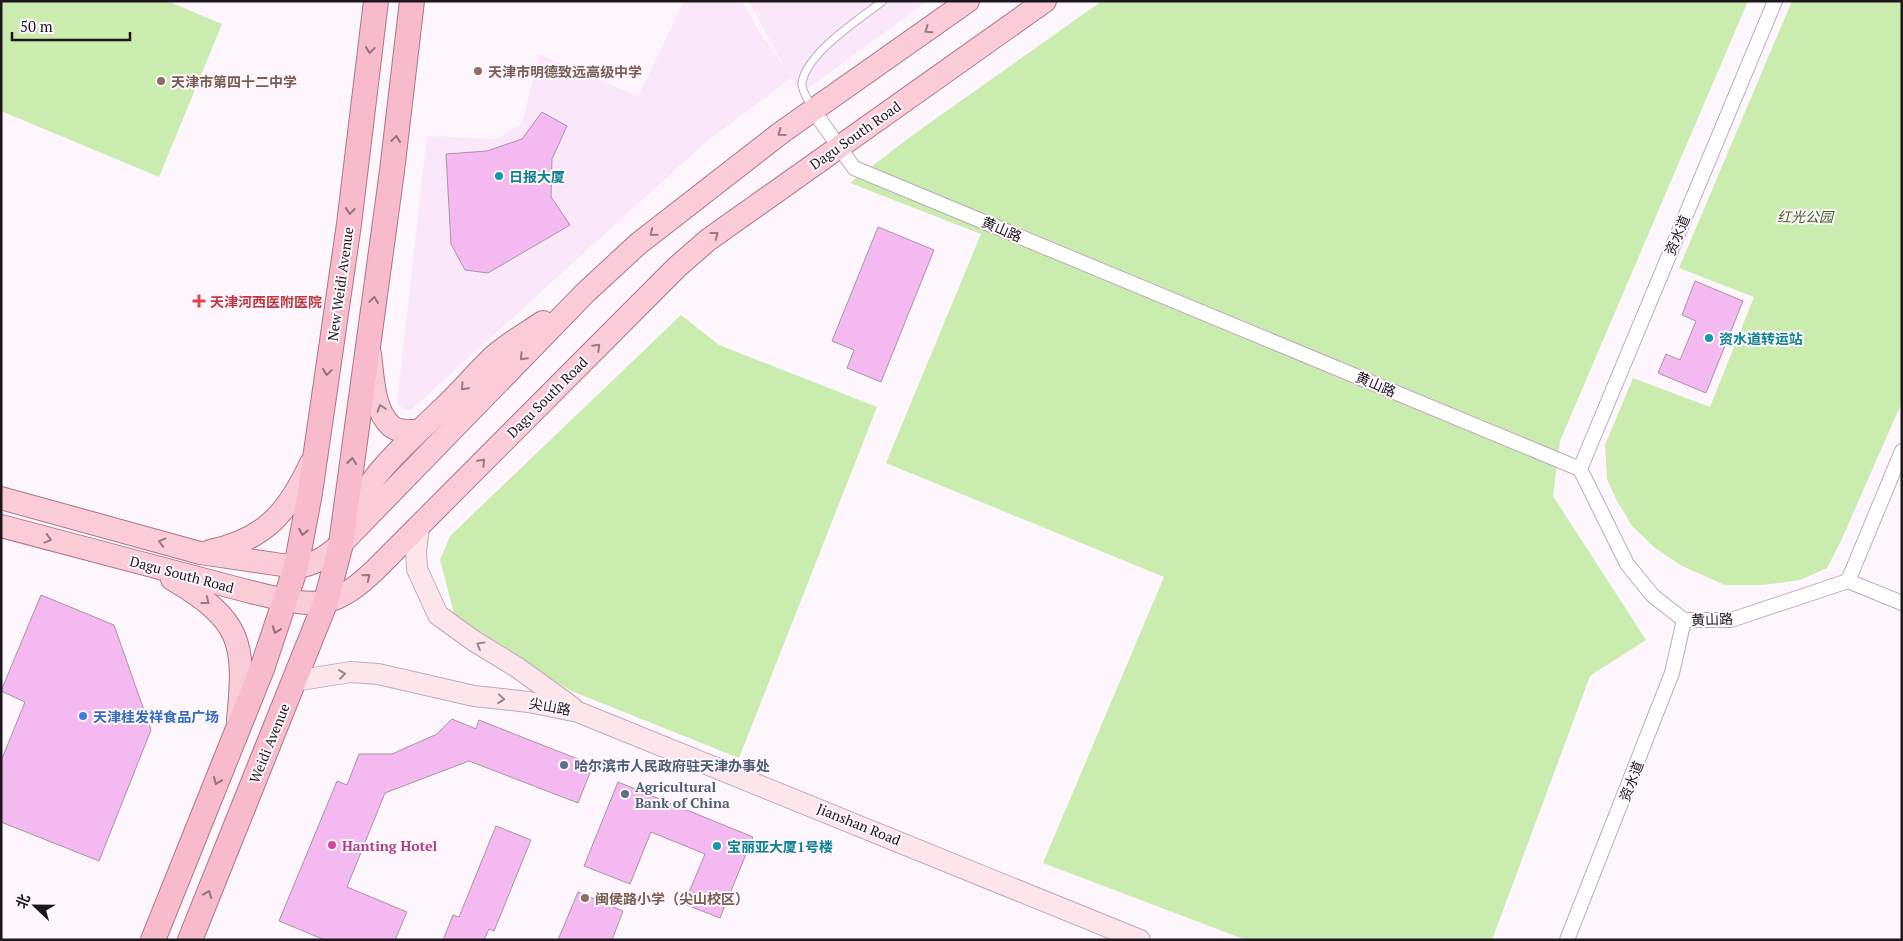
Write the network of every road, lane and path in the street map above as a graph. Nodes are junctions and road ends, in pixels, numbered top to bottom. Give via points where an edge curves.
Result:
1 (376, 1) edge
2 (412, 1) edge
3 (884, 1) edge
4 (968, 1) edge
5 (1045, 1) edge
6 (1775, 1) edge
7 (813, 110) junction
8 (837, 147) junction
9 (585, 293) junction
10 (368, 344) junction
11 (418, 431) junction
12 (1902, 451) edge
13 (315, 456) junction
14 (1580, 469) junction
15 (1, 498) edge
16 (1, 526) edge
17 (419, 528) junction
18 (341, 544) junction
19 (200, 553) junction
20 (150, 566) junction
21 (296, 567) junction
22 (1848, 581) junction
23 (287, 600) junction
24 (326, 601) junction
25 (1902, 603) edge
26 (1684, 620) junction
27 (294, 681) junction
28 (578, 712) junction
29 (237, 730) junction
30 (1105, 933) edge
31 (153, 940) edge
32 (190, 940) edge
33 (1140, 940) edge
34 (1567, 940) edge

1 -> 13 highway, New Weidi Avenue via 349,224
10 -> 2 highway
3 - 7 lane via 841,32 805,73 802,85
4 -> 7 main road, Dagu South Road
5 - 8 main road, Dagu South Road
6 - 14 street, 资水道
7 - 8 street, 黄山路
7 -> 9 main road, Dagu South Road via 696,197
8 - 14 street, 黄山路 via 854,168
17 -> 8 main road, Dagu South Road via 677,267 738,217
9 -> 11 main road via 494,356
9 -> 18 main road, Dagu South Road
11 -> 10 main road via 392,427 382,415
18 -> 10 highway
11 - 18 main road via 372,480 357,503
12 - 22 street
13 - 19 main road via 297,492 275,520 239,544
13 -> 21 highway, New Weidi Avenue
14 - 26 street, 黄山路 via 1627,564 1653,596
19 -> 15 main road, Dagu South Road
16 -> 20 main road, Dagu South Road
24 -> 17 main road, Dagu South Road via 356,586
28 -> 17 main road, 尖山路 via 438,615 417,569
18 - 21 main road, Dagu South Road via 321,560
18 - 24 highway, Weidi Avenue
19 - 21 main road, Dagu South Road
20 - 23 main road, Dagu South Road
20 -> 29 main road via 208,602 226,620 234,634 242,660
21 - 23 highway
22 - 25 street
22 - 26 street, 黄山路 via 1731,620
23 - 24 main road, Dagu South Road
23 -> 29 highway
24 - 27 highway, Weidi Avenue
26 - 34 street, 资水道 via 1672,673
27 -> 28 main road, 尖山路 via 351,672 378,674 474,696
32 -> 27 highway, Weidi Avenue
28 - 30 main road, Jianshan Road
29 -> 31 highway
30 - 33 main road, Jianshan Road

